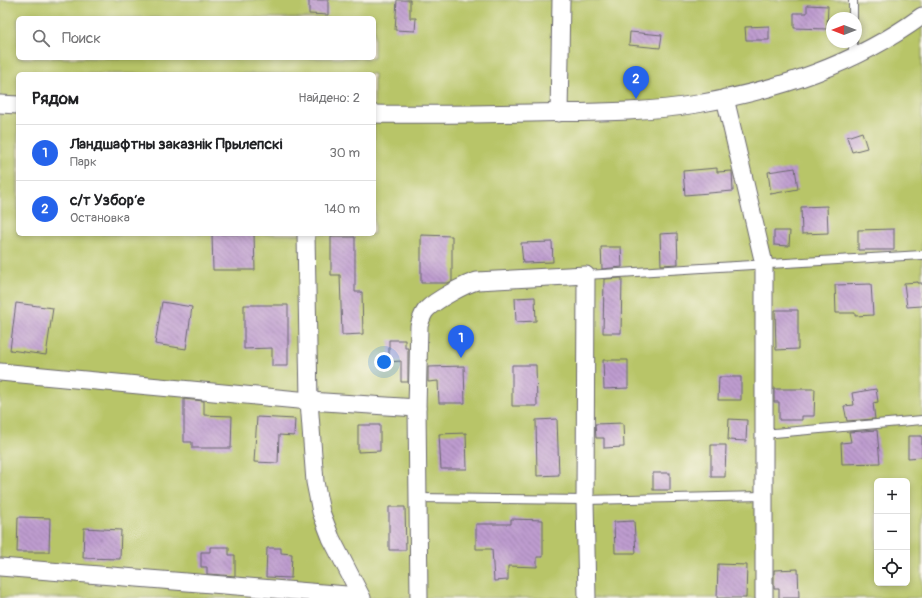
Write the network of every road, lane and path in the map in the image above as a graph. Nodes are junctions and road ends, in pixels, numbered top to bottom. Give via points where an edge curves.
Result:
1 (561, 0) edge
2 (853, 0) edge
3 (853, 12) edge
4 (922, 16) edge
5 (853, 50) edge
6 (726, 98) junction
7 (0, 104) edge
8 (16, 105) edge
9 (559, 113) junction
10 (376, 114) edge
11 (306, 236) edge
12 (922, 255) edge
13 (764, 264) junction
14 (586, 275) junction
15 (0, 372) edge
16 (309, 401) junction
17 (417, 408) junction
18 (922, 420) edge
19 (763, 434) junction
20 (763, 496) junction
21 (419, 498) junction
22 (585, 500) junction
23 (0, 567) edge
24 (361, 597) edge
25 (419, 598) edge
26 (587, 598) edge
27 (764, 598) edge

1 - 9 street
2 - 3 lane
4 - 5 street via 878,45
5 - 6 street via 818,73
6 - 9 street via 657,108
6 - 13 street
7 - 8 street
9 - 10 street
11 - 16 street
12 - 13 lane
13 - 14 lane
13 - 19 street
14 - 17 street via 477,281 468,283 427,309 419,326
14 - 22 street
15 - 16 street
16 - 17 street
16 - 24 street via 315,482 321,512 331,538
17 - 21 street
18 - 19 lane
19 - 20 street
20 - 22 lane
20 - 27 street
21 - 22 lane
21 - 25 street
22 - 26 street
23 - 24 street

